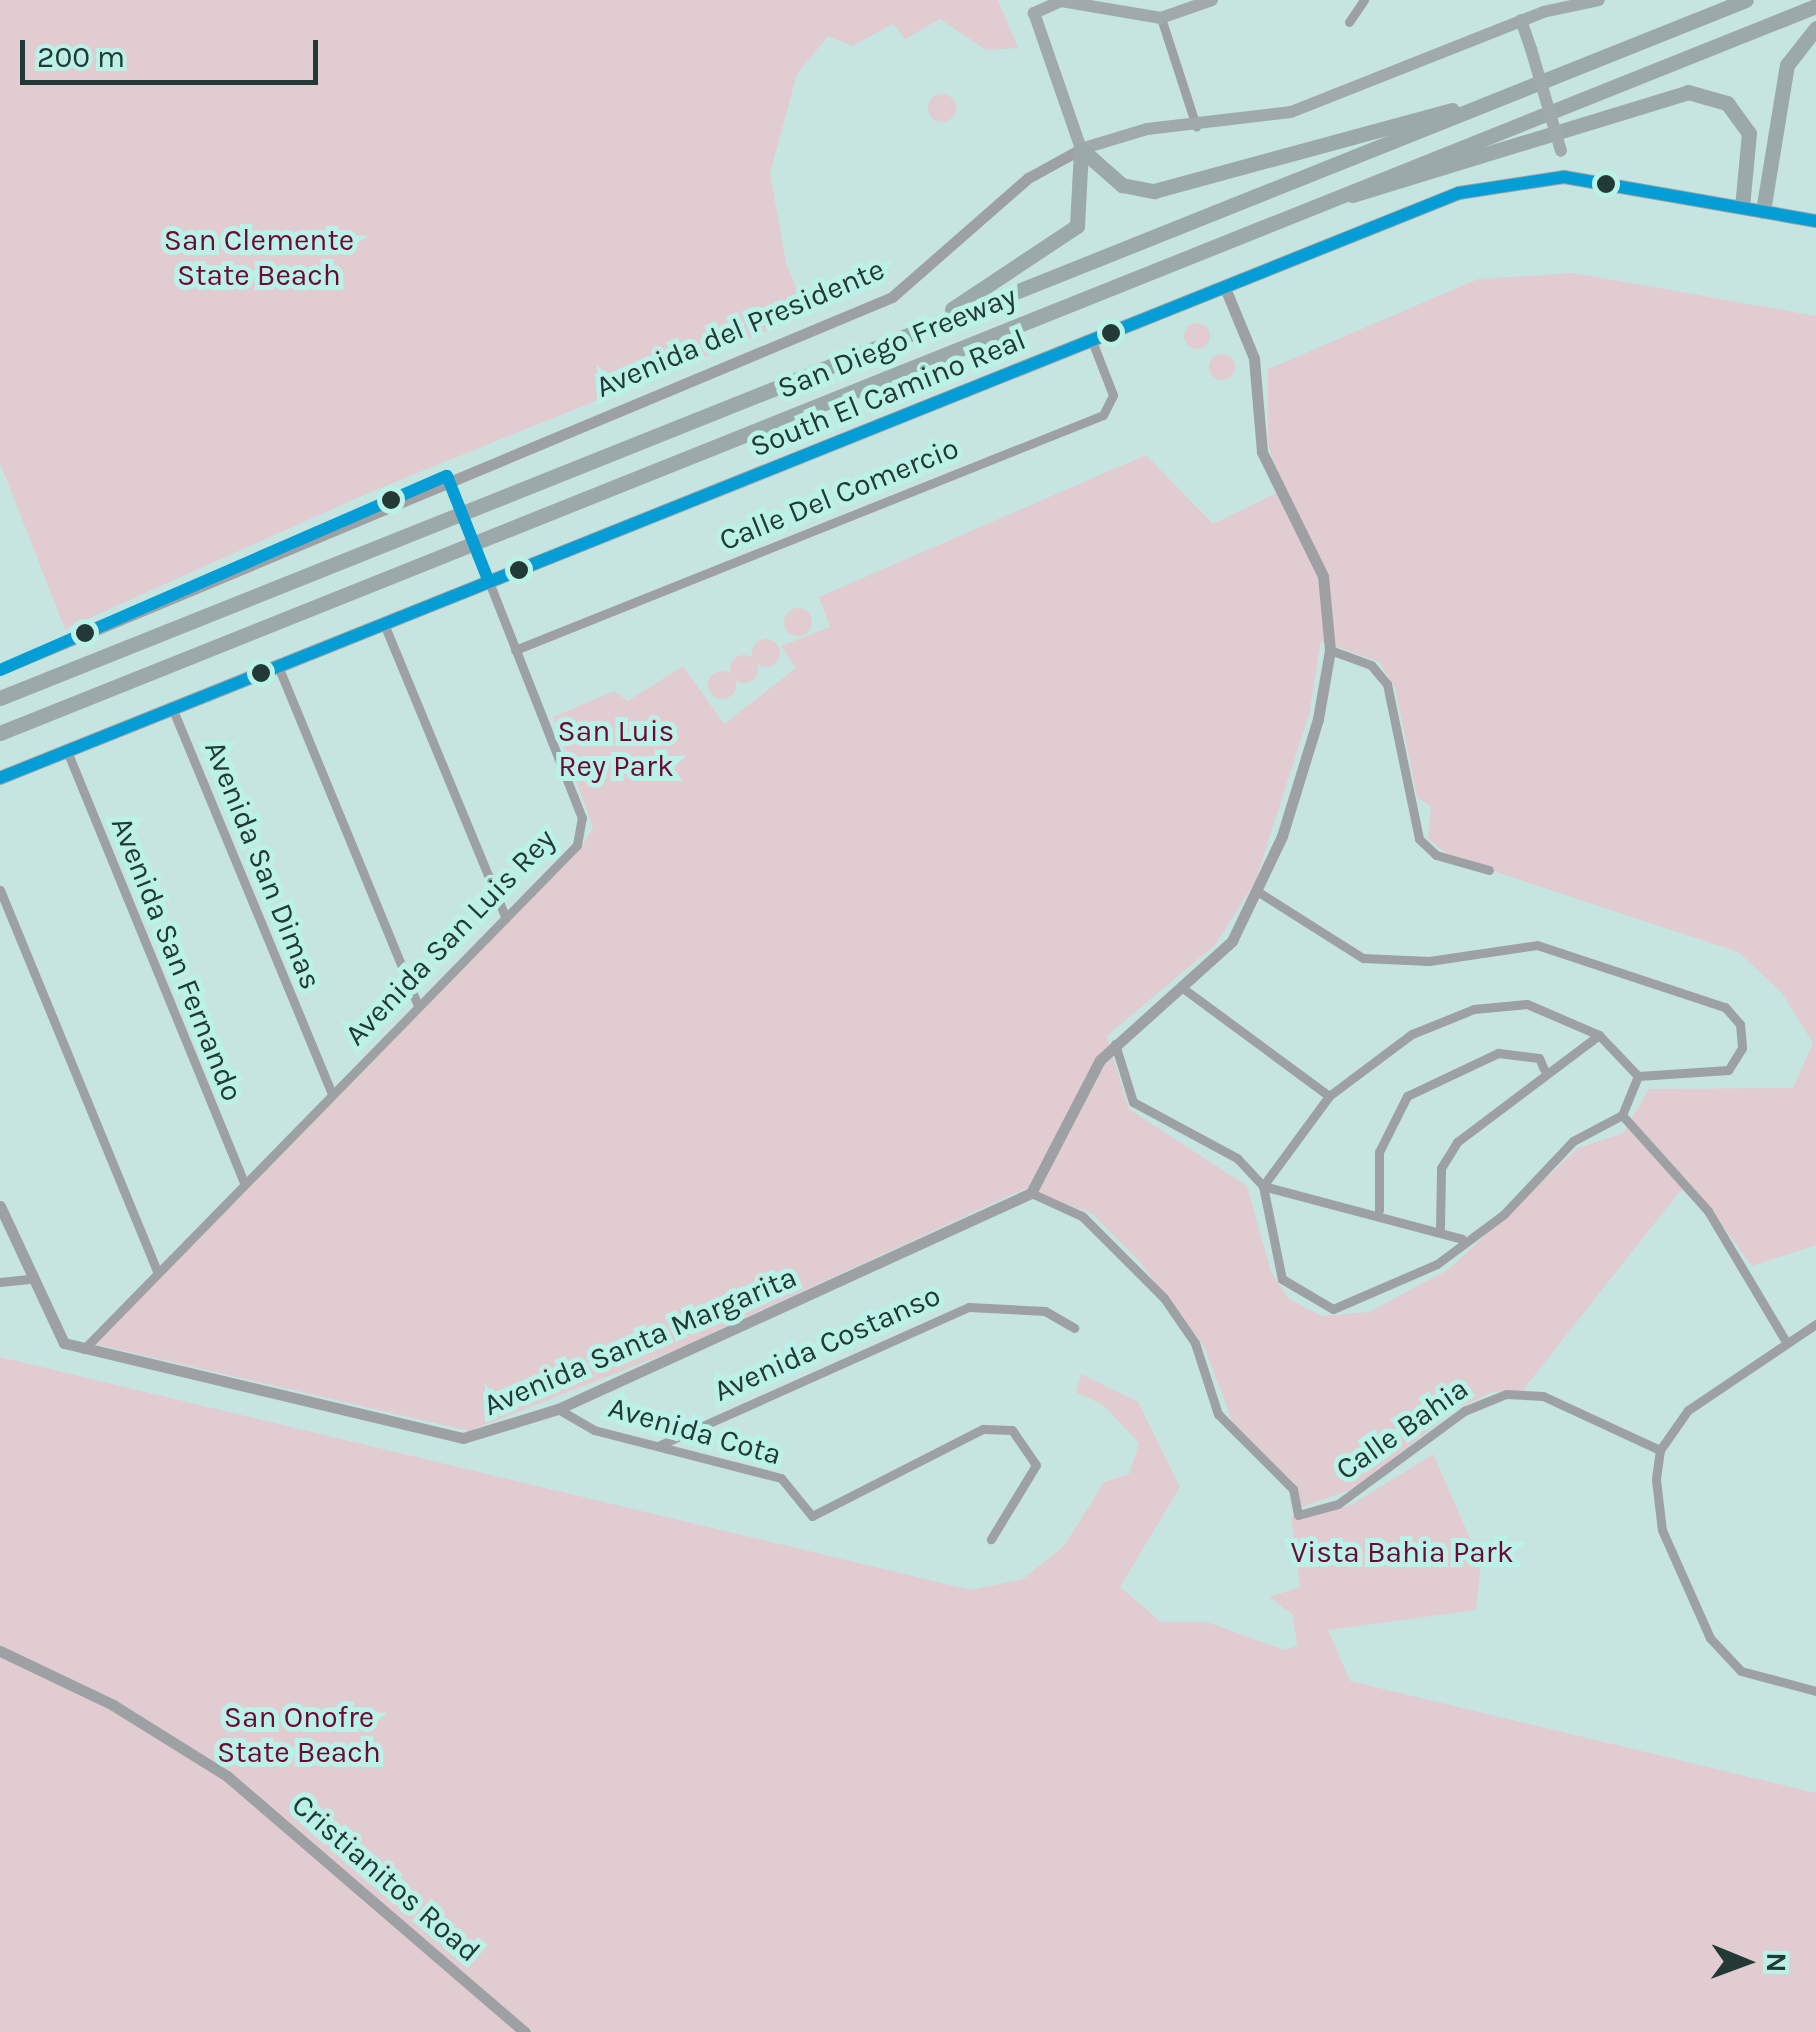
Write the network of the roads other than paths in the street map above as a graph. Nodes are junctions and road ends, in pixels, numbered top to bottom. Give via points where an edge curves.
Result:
1 (1026, 0) edge
2 (1212, 0) edge
3 (1364, 0) edge
4 (1599, 0) edge
5 (1746, 0) edge
6 (1084, 1) edge
7 (1816, 6) edge
8 (1034, 13) junction
9 (1161, 18) junction
10 (1521, 20) junction
11 (1349, 22) dead end
12 (1816, 28) edge
13 (1520, 92) junction
14 (1196, 126) junction
15 (1082, 150) junction
16 (1564, 176) junction
17 (1332, 196) junction
18 (1742, 206) junction
19 (1763, 211) junction
20 (1816, 221) edge
21 (1225, 288) junction
22 (915, 332) junction
23 (1092, 341) junction
24 (449, 482) junction
25 (489, 582) junction
26 (384, 624) junction
27 (515, 650) junction
28 (1330, 650) junction
29 (278, 666) junction
30 (0, 670) edge
31 (0, 698) edge
32 (173, 710) junction
33 (0, 733) edge
34 (67, 751) junction
35 (0, 778) edge
36 (1489, 870) dead end
37 (0, 890) edge
38 (1260, 893) junction
39 (506, 918) junction
40 (1184, 989) junction
41 (418, 1006) junction
42 (1599, 1035) junction
43 (1116, 1044) junction
44 (1544, 1070) junction
45 (1638, 1076) junction
46 (332, 1094) junction
47 (1329, 1096) junction
48 (1622, 1115) junction
49 (244, 1183) junction
50 (1263, 1186) junction
51 (1031, 1192) junction
52 (0, 1206) edge
53 (1379, 1210) junction
54 (1440, 1228) junction
55 (1462, 1239) junction
56 (157, 1270) junction
57 (29, 1279) junction
58 (0, 1282) edge
59 (1816, 1324) edge
60 (1074, 1328) dead end
61 (1785, 1340) junction
62 (84, 1349) junction
63 (558, 1409) junction
64 (660, 1446) junction
65 (1660, 1450) junction
66 (990, 1539) dead end
67 (0, 1651) edge
68 (1816, 1690) edge
69 (526, 2032) edge

1 - 8 street
2 - 9 main road
3 - 11 street
4 - 10 main road, Avenida del Presidente
5 - 13 highway, San Diego Freeway
6 - 8 main road
6 - 9 main road
7 - 17 highway, San Diego Freeway
8 - 15 main road
9 - 14 street
10 - 14 main road, Avenida del Presidente via 1291,112
10 - 16 main road, bridge
12 - 19 highway via 1786,65
13 - 15 highway via 1154,191 1122,186
13 - 22 highway, San Diego Freeway
14 - 15 main road, Avenida del Presidente
15 - 22 highway via 1077,226
15 - 24 street, Avenida del Presidente via 1028,178 892,297
16 - 18 main road, South El Camino Real
16 - 21 main road, South El Camino Real via 1459,193
17 - 18 highway via 1382,192 1688,92 1727,103 1749,134
17 - 33 highway, San Diego Freeway
18 - 19 main road, South El Camino Real
19 - 20 main road, South El Camino Real
21 - 23 main road, South El Camino Real
21 - 28 street via 1254,358 1262,452 1323,576
22 - 31 highway, San Diego Freeway
23 - 25 main road, South El Camino Real
23 - 27 street, Calle Del Comercio via 1113,395 1102,415
24 - 25 street, Avenida San Luis Rey, bridge
24 - 30 street, Avenida del Presidente
25 - 26 main road, South El Camino Real
25 - 27 street, Avenida San Luis Rey
26 - 29 main road, South El Camino Real
26 - 39 street
27 - 39 street, Avenida San Luis Rey via 582,818 577,846
28 - 36 street via 1371,664 1386,684 1419,839 1436,856
28 - 38 street
29 - 32 main road, South El Camino Real
29 - 41 street
32 - 34 main road, South El Camino Real
32 - 46 street, Avenida San Dimas
34 - 35 main road, South El Camino Real
34 - 49 street, Avenida San Fernando
37 - 56 street
38 - 40 street via 1232,941
38 - 45 street via 1363,958 1429,962 1537,945 1725,1007 1740,1024 1742,1048 1728,1070
39 - 41 street, Avenida San Luis Rey
40 - 43 street
40 - 47 street
41 - 46 street, Avenida San Luis Rey
42 - 44 street
42 - 45 street
42 - 47 street via 1527,1004 1474,1009 1412,1034
43 - 50 street via 1134,1102 1211,1142
43 - 51 street via 1085,1083 1068,1137
44 - 53 street via 1539,1058 1498,1053 1407,1096 1379,1152
44 - 54 street via 1457,1142 1441,1168
45 - 48 street
46 - 49 street, Avenida San Luis Rey
47 - 50 street
48 - 55 street via 1573,1141 1504,1214
48 - 61 street via 1708,1212
49 - 56 street, Avenida San Luis Rey
50 - 53 street
50 - 55 street via 1282,1279 1324,1308 1362,1303 1436,1264
51 - 63 street, Avenida Santa Margarita
51 - 65 street, Calle Bahia via 1082,1216 1164,1298 1195,1342 1218,1414 1293,1489 1298,1515 1338,1504 1464,1411 1506,1394 1543,1396
52 - 57 street
53 - 54 street
54 - 55 street
56 - 62 street, Avenida San Luis Rey
57 - 58 street
57 - 62 street via 55,1336
59 - 61 street
60 - 64 street, Avenida Costanso via 1045,1311 970,1307
61 - 65 street via 1688,1410
62 - 63 street, Avenida Santa Margarita via 436,1435 488,1435
63 - 64 street, Avenida Cota via 594,1430
64 - 66 street, Avenida Cota via 782,1478 812,1516 983,1429 1012,1430 1036,1465
65 - 68 street via 1662,1530 1710,1638 1742,1672
67 - 69 street, Cristianitos Road via 113,1705 227,1776

